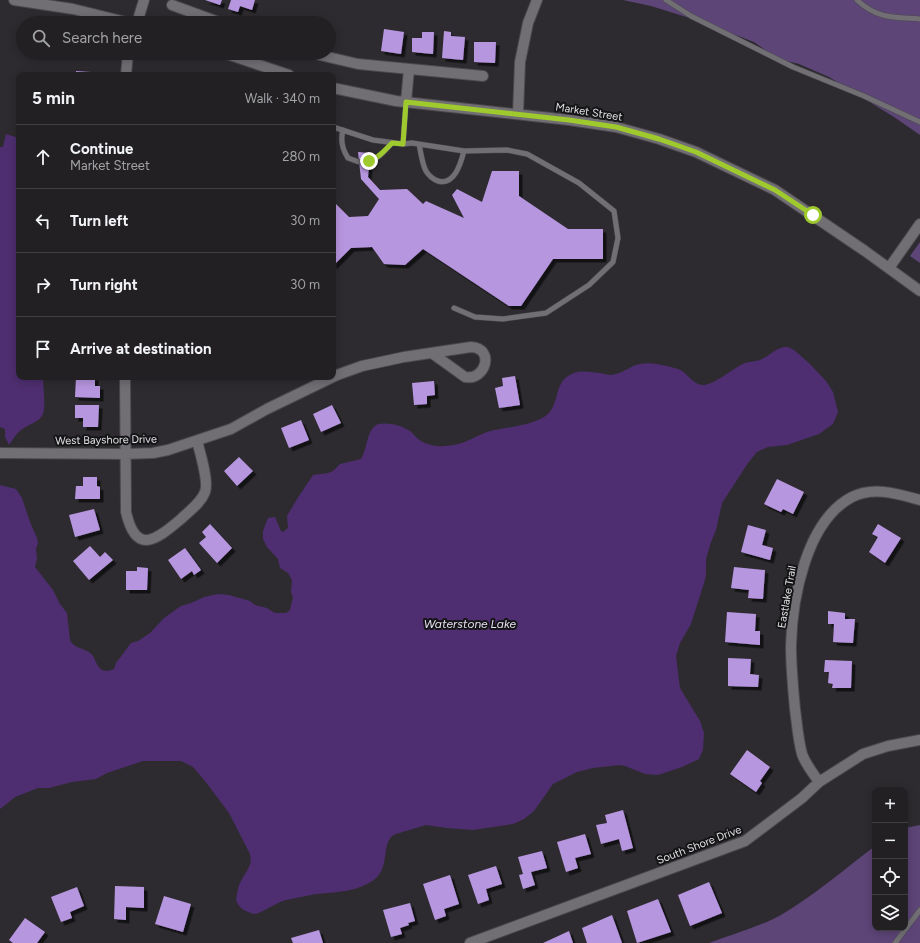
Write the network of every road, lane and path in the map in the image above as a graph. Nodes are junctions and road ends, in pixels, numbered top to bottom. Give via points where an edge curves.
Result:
1 (14, 0) edge
2 (144, 0) edge
3 (537, 0) edge
4 (666, 0) edge
5 (857, 0) edge
6 (172, 5) dead end
7 (102, 16) edge
8 (139, 16) edge
9 (202, 16) edge
10 (920, 19) edge
11 (336, 59) edge
12 (127, 60) edge
13 (245, 60) edge
14 (409, 69) junction
15 (126, 72) edge
16 (280, 72) edge
17 (483, 76) dead end
18 (336, 89) edge
19 (406, 102) junction
20 (518, 114) junction
21 (920, 122) edge
22 (336, 128) edge
23 (343, 130) junction
24 (392, 143) junction
25 (403, 144) junction
26 (419, 144) junction
27 (464, 151) junction
28 (369, 161) dead end
29 (359, 162) dead end
30 (920, 224) edge
31 (889, 268) junction
32 (920, 291) edge
33 (454, 308) dead end
34 (432, 354) junction
35 (336, 375) edge
36 (124, 380) edge
37 (327, 380) edge
38 (197, 441) junction
39 (0, 453) edge
40 (125, 454) junction
41 (920, 500) edge
42 (920, 740) edge
43 (819, 782) junction
44 (920, 910) edge
45 (470, 943) edge
46 (895, 943) edge

1 - 7 street
2 - 8 street
3 - 20 street via 528,23 520,62
4 - 21 lane via 691,16 793,67
5 - 10 lane via 865,8 879,15
6 - 9 street
11 - 14 street via 358,64
12 - 15 street
13 - 16 street
14 - 17 street
14 - 19 street
18 - 19 street, Market Street
19 - 20 street, Market Street
19 - 25 lane
20 - 31 street, Market Street via 616,127 696,152 775,190
22 - 23 lane
23 - 24 lane
23 - 29 lane via 343,151 348,158
24 - 25 lane
24 - 28 lane via 380,156
25 - 26 lane
26 - 27 lane
26 - 27 lane via 426,172 440,182 454,175
27 - 33 lane via 508,150 527,154 579,183 614,211 618,238 613,262 589,285 546,314 503,319 475,317
30 - 31 street
31 - 32 street, Market Street
34 - 34 street, West Bayshore Drive via 476,347 485,356 485,366 482,372 469,378
34 - 35 street, West Bayshore Drive via 362,366
36 - 40 street
37 - 38 street, West Bayshore Drive via 231,430
38 - 40 street, West Bayshore Drive via 153,453
38 - 40 street via 206,490 202,499 158,538 145,540 136,537 129,526 126,512
39 - 40 street, West Bayshore Drive
41 - 43 street, Eastlake Trail via 880,491 852,497 836,510 812,542 792,625 792,672 799,741 806,762
42 - 43 street, South Shore Drive via 863,754
43 - 45 street, South Shore Drive via 745,841
44 - 46 lane

